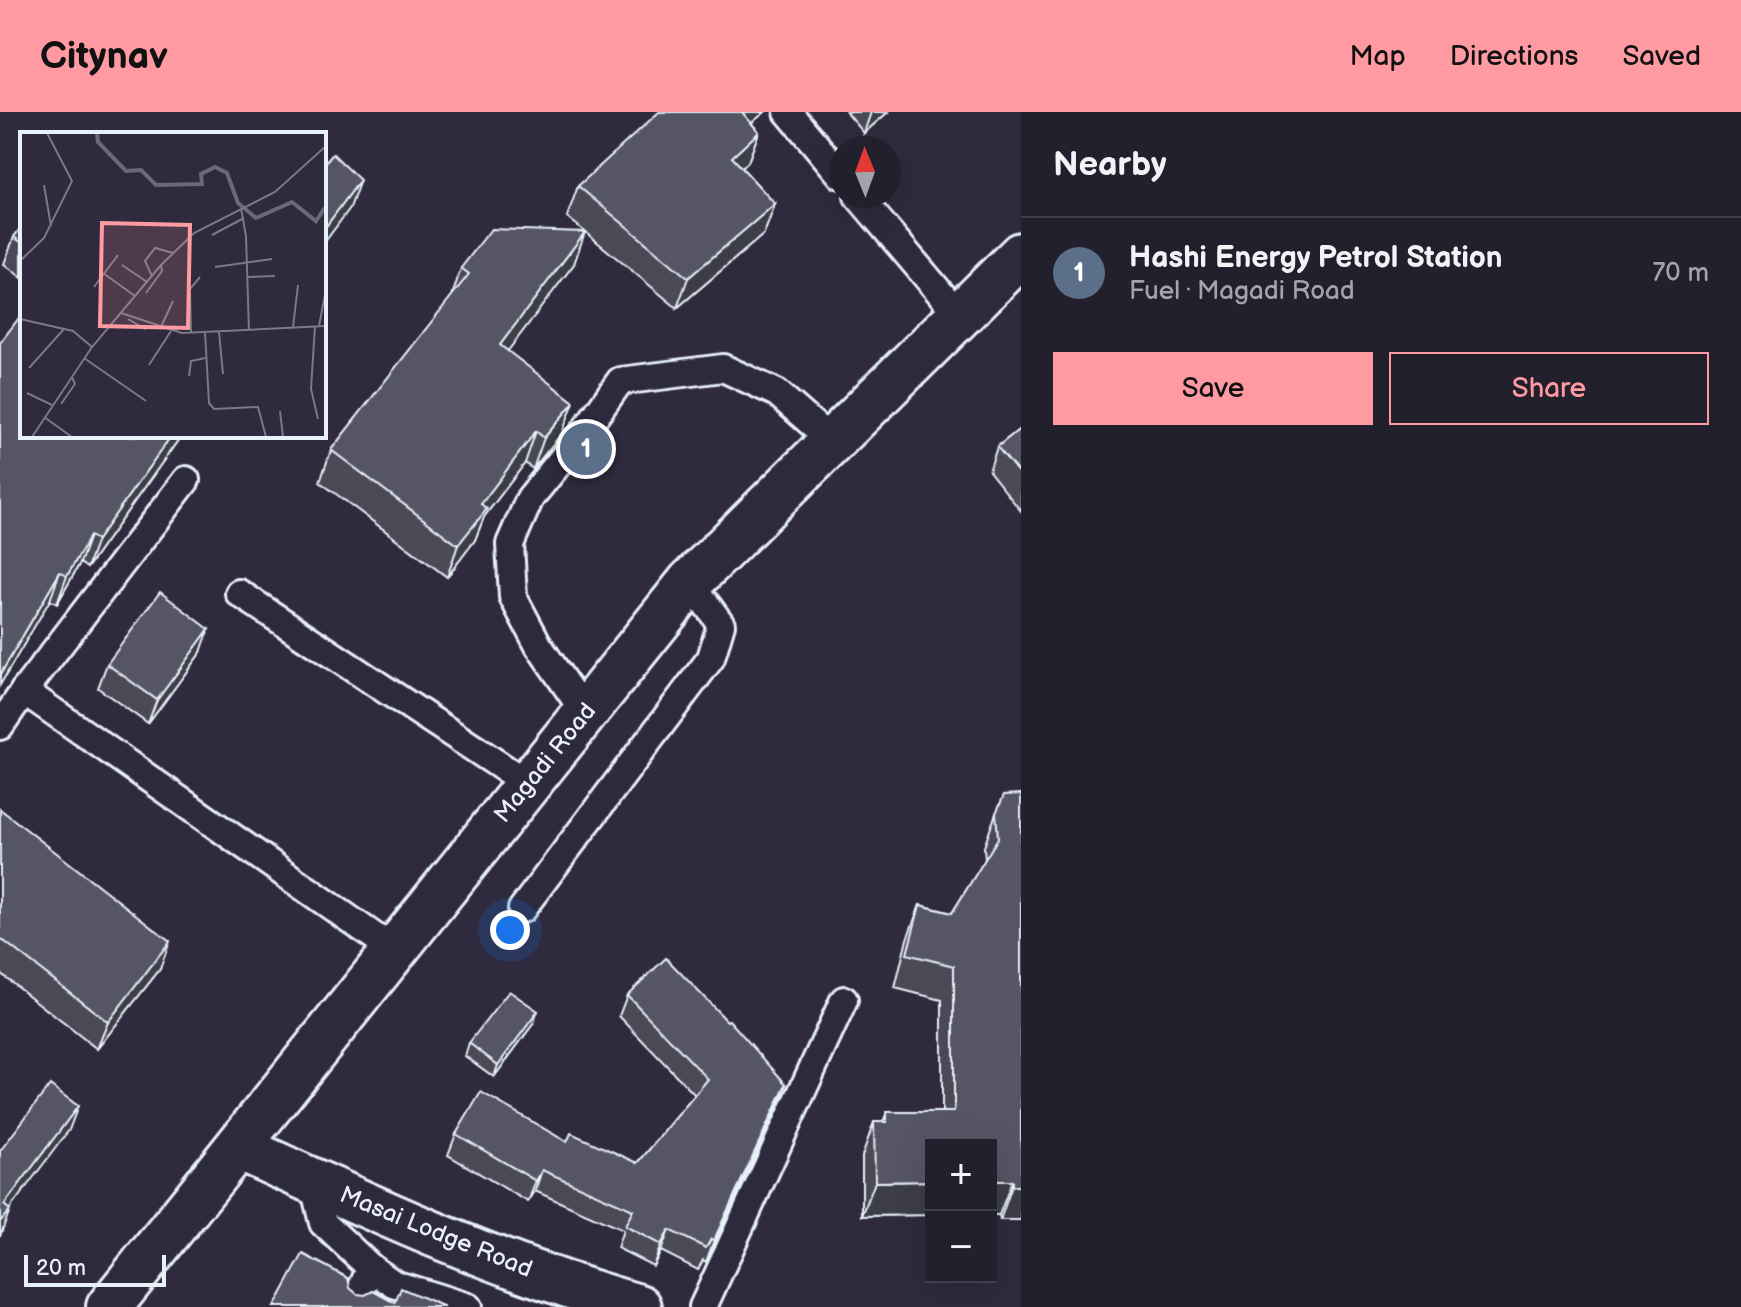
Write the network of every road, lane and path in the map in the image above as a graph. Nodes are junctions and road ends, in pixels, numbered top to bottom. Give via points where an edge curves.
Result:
1 (788, 112) edge
2 (829, 161) edge
3 (868, 208) edge
4 (1021, 255) edge
5 (959, 315) junction
6 (833, 442) junction
7 (186, 480) dead end
8 (690, 582) junction
9 (239, 593) dead end
10 (24, 691) junction
11 (585, 713) junction
12 (0, 726) edge
13 (528, 784) junction
14 (522, 909) dead end
15 (395, 951) junction
16 (844, 1000) dead end
17 (238, 1147) junction
18 (313, 1181) junction
19 (371, 1268) junction
20 (611, 1304) edge
21 (109, 1307) edge
22 (353, 1307) edge
23 (468, 1307) edge
24 (703, 1307) edge

1 - 2 lane
3 - 5 lane
4 - 5 main road, Magadi Road
5 - 6 main road, Magadi Road
6 - 8 main road, Magadi Road
6 - 11 lane via 777,393 723,368 620,381 530,498 510,544 513,597
7 - 10 lane
8 - 11 main road, Magadi Road
8 - 14 lane via 721,624 711,658
9 - 13 lane
10 - 12 lane
10 - 15 lane
11 - 13 main road, Magadi Road
13 - 15 main road, Magadi Road
15 - 17 main road, Magadi Road
16 - 24 lane
17 - 18 main road, Masai Lodge Road
17 - 21 main road, Magadi Road
18 - 19 lane via 323,1223
18 - 20 main road, Masai Lodge Road via 440,1238
19 - 22 lane
19 - 23 lane via 394,1284

